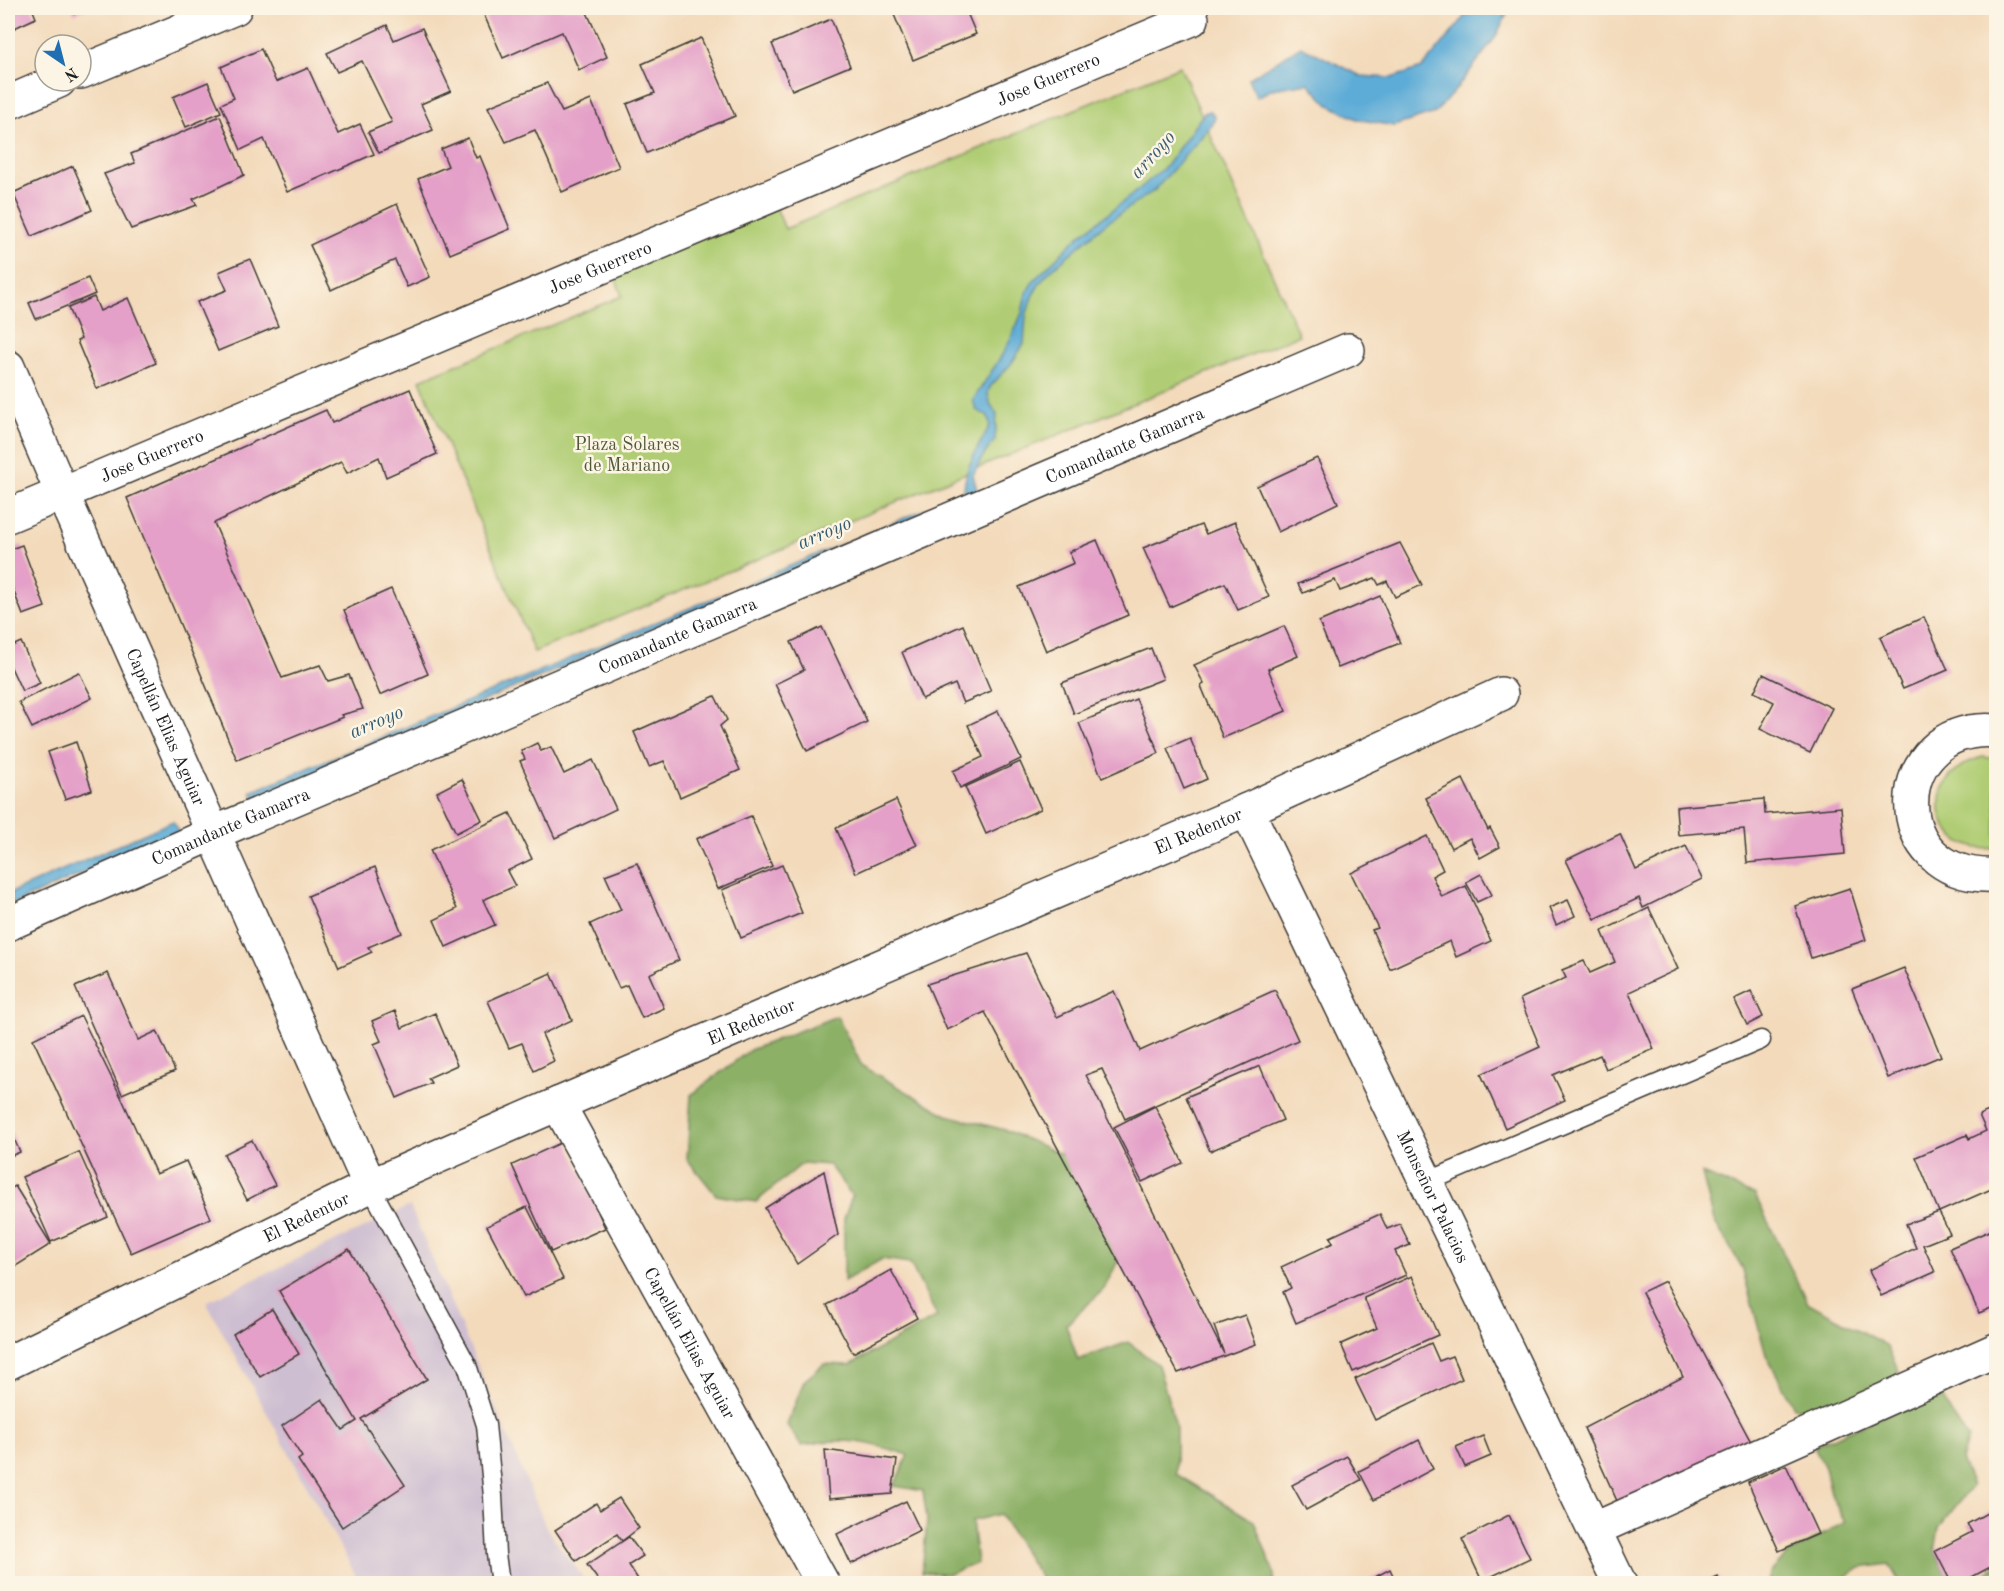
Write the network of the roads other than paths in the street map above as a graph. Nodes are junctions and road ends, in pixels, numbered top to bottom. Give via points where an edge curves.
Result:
1 (235, 8) edge
2 (1192, 18) dead end
3 (93, 67) edge
4 (33, 92) edge
5 (8, 103) edge
6 (1348, 350) dead end
7 (8, 367) edge
8 (62, 493) junction
9 (8, 516) edge
10 (1501, 694) dead end
11 (1996, 731) edge
12 (1247, 810) junction
13 (214, 833) junction
14 (1996, 875) edge
15 (8, 924) edge
16 (1761, 1040) dead end
17 (558, 1104) junction
18 (1427, 1182) junction
19 (370, 1186) junction
20 (1996, 1350) edge
21 (8, 1363) edge
22 (1594, 1529) junction
23 (500, 1584) edge
24 (823, 1584) edge
25 (1620, 1584) edge

1 - 3 street
2 - 8 street, Jose Guerrero
4 - 5 street
6 - 13 street, Comandante Gamarra
7 - 8 street, Capellán Elias Aguiar
8 - 9 street, Jose Guerrero
8 - 13 street, Capellán Elias Aguiar
10 - 12 street, El Redentor
11 - 14 street via 1980,729 1959,734 1940,745 1924,760 1914,780 1911,801 1913,823 1937,859 1955,870 1977,876
12 - 17 street, El Redentor
12 - 18 street, Monseñor Palacios
13 - 15 street, Comandante Gamarra
13 - 19 street, Capellán Elias Aguiar
16 - 18 lane
17 - 19 street, El Redentor
17 - 24 street, Capellán Elias Aguiar
18 - 22 street, Monseñor Palacios
19 - 21 street, El Redentor
19 - 23 lane via 467,1365 486,1425
20 - 22 street
22 - 25 street, Monseñor Palacios

